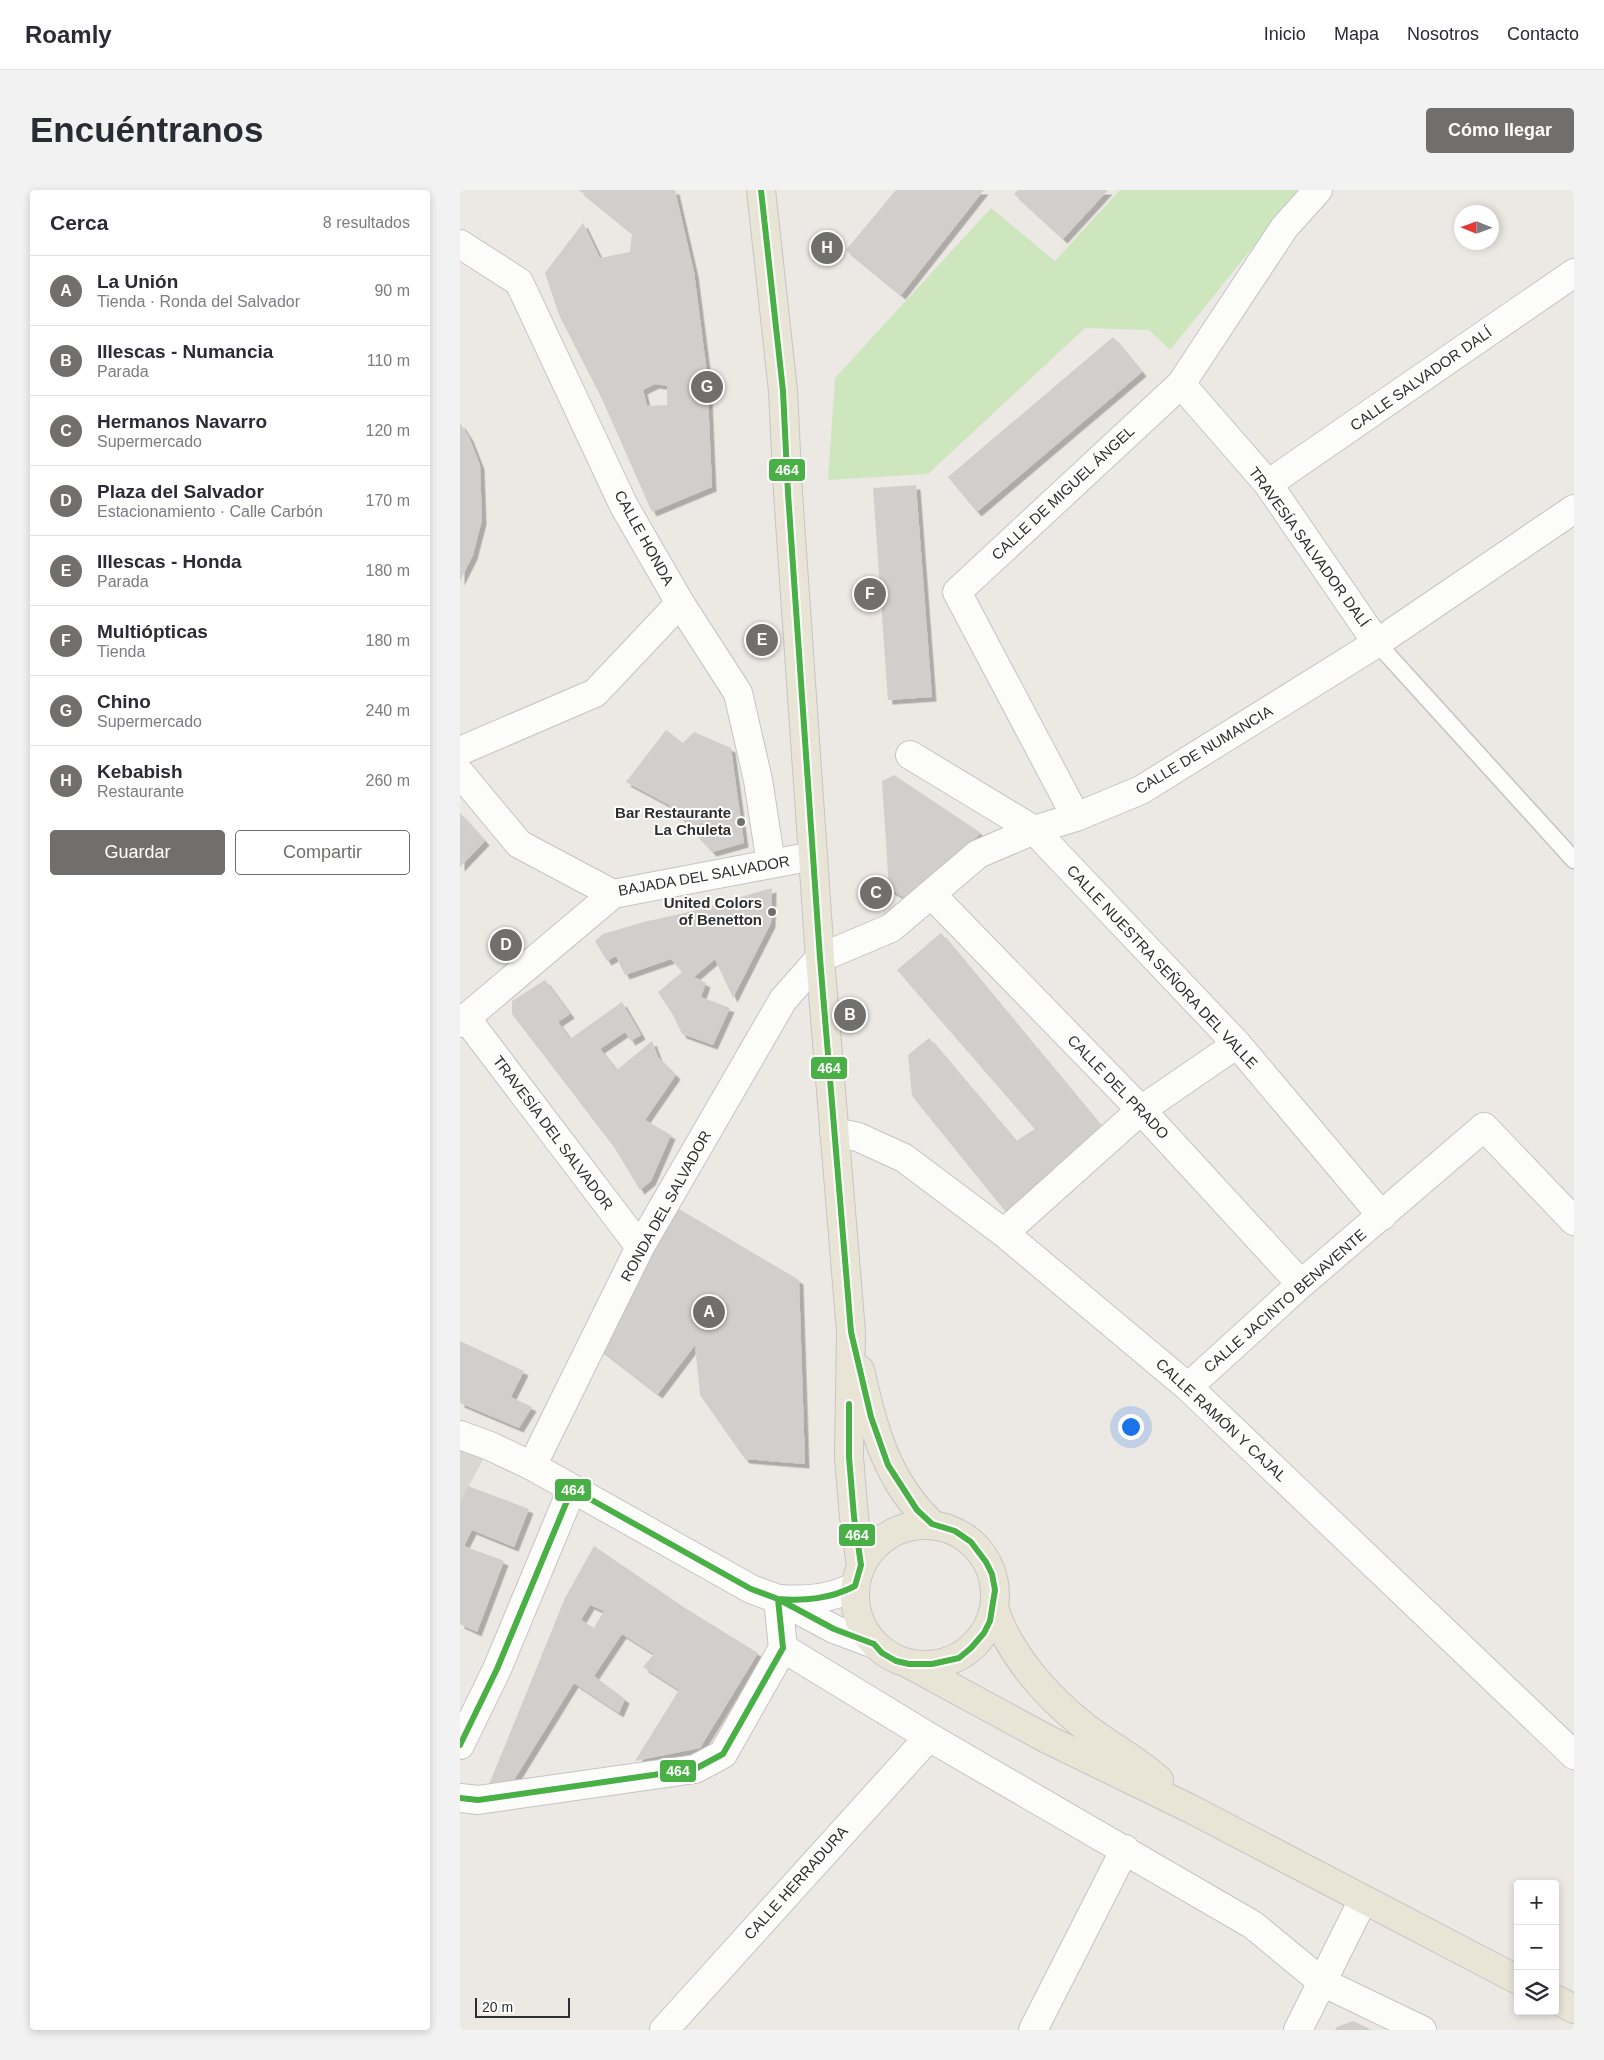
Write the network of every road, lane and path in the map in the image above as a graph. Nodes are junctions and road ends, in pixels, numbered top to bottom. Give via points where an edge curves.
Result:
1 (761, 190) edge
2 (1318, 190) edge
3 (460, 244) edge
4 (1574, 273) edge
5 (1181, 384) junction
6 (1268, 484) junction
7 (1574, 509) edge
8 (680, 603) junction
9 (1377, 643) junction
10 (460, 751) edge
11 (910, 755) dead end
12 (460, 773) edge
13 (1076, 817) junction
14 (1034, 830) junction
15 (813, 856) junction
16 (1574, 860) edge
17 (771, 864) junction
18 (613, 894) junction
19 (931, 894) junction
20 (820, 958) junction
21 (463, 1021) edge
22 (1237, 1044) junction
23 (1141, 1110) junction
24 (834, 1132) junction
25 (1382, 1216) junction
26 (1574, 1221) edge
27 (1004, 1233) junction
28 (640, 1247) junction
29 (1301, 1284) junction
30 (851, 1332) junction
31 (1188, 1387) junction
32 (460, 1435) edge
33 (532, 1466) junction
34 (572, 1489) junction
35 (932, 1524) junction
36 (858, 1576) junction
37 (778, 1599) junction
38 (994, 1608) junction
39 (874, 1644) junction
40 (783, 1648) junction
41 (909, 1664) junction
42 (929, 1737) junction
43 (460, 1745) edge
44 (1574, 1755) edge
45 (460, 1798) edge
46 (1193, 1810) junction
47 (1125, 1849) junction
48 (1364, 1900) junction
49 (1514, 1978) edge
50 (1322, 1982) junction
51 (1559, 2001) edge
52 (1574, 2009) edge
53 (664, 2030) edge
54 (1033, 2030) edge
55 (1298, 2030) edge
56 (1422, 2030) edge

1 - 15 main road via 783,391
2 - 5 street, CALLE DE MIGUEL ÁNGEL via 1284,228
3 - 8 street, CALLE HONDA via 519,282 624,506
4 - 6 street, CALLE SALVADOR DALÍ
5 - 6 street, TRAVESÍA SALVADOR DALÍ
5 - 13 street, CALLE DE MIGUEL ÁNGEL via 957,592
6 - 9 street, TRAVESÍA SALVADOR DALÍ
7 - 9 street, CALLE DE NUMANCIA
8 - 10 street via 595,693
8 - 17 street, CALLE HONDA via 738,693 758,780
9 - 13 street, CALLE DE NUMANCIA via 1141,790
9 - 16 lane
11 - 14 street, CALLE NUESTRA SEÑORA DEL VALLE
12 - 18 street, BAJADA DEL SALVADOR via 519,844
13 - 14 street, CALLE DE NUMANCIA
14 - 19 street, CALLE DE NUMANCIA via 978,854
14 - 22 street, CALLE NUESTRA SEÑORA DEL VALLE
15 - 17 street, BAJADA DEL SALVADOR
15 - 20 main road
17 - 18 street, BAJADA DEL SALVADOR
18 - 21 street
19 - 20 street, CALLE DE NUMANCIA via 891,928
19 - 23 street, CALLE DEL PRADO
20 - 24 main road
20 - 28 street, RONDA DEL SALVADOR via 783,1000
21 - 28 street, TRAVESÍA DEL SALVADOR
22 - 23 street
22 - 25 street, CALLE NUESTRA SEÑORA DEL VALLE
23 - 27 street
23 - 29 street, CALLE DEL PRADO
24 - 27 street, CALLE RAMÓN Y CAJAL via 858,1137 904,1158
24 - 30 main road
25 - 26 street, CALLE JACINTO BENAVENTE via 1484,1127
25 - 29 street, CALLE JACINTO BENAVENTE
27 - 31 street, CALLE RAMÓN Y CAJAL
28 - 33 street, RONDA DEL SALVADOR
29 - 31 street, CALLE JACINTO BENAVENTE
30 - 35 main road via 871,1417 888,1465 917,1510
30 - 36 main road via 849,1458
31 - 44 street, CALLE RAMÓN Y CAJAL
32 - 33 street
33 - 34 street
34 - 37 street via 751,1589
34 - 43 street via 497,1669
35 - 36 main road via 917,1524 893,1532 876,1544
35 - 38 main road via 956,1531 971,1542 986,1562 995,1590
36 - 37 street via 841,1594 801,1600
36 - 39 main road via 854,1598 860,1622
37 - 39 street via 834,1629
37 - 40 street
38 - 41 main road via 984,1633 959,1658
38 - 46 main road via 1005,1638 1036,1680 1084,1726 1151,1772
39 - 41 main road via 882,1653
40 - 42 street
40 - 45 street via 723,1754 695,1768 478,1800
41 - 46 main road via 1047,1739
42 - 47 street
42 - 53 street, CALLE HERRADURA
46 - 48 main road
47 - 50 street via 1253,1925
47 - 54 street
48 - 49 main road
48 - 50 street
50 - 55 street
50 - 56 street
51 - 52 main road

